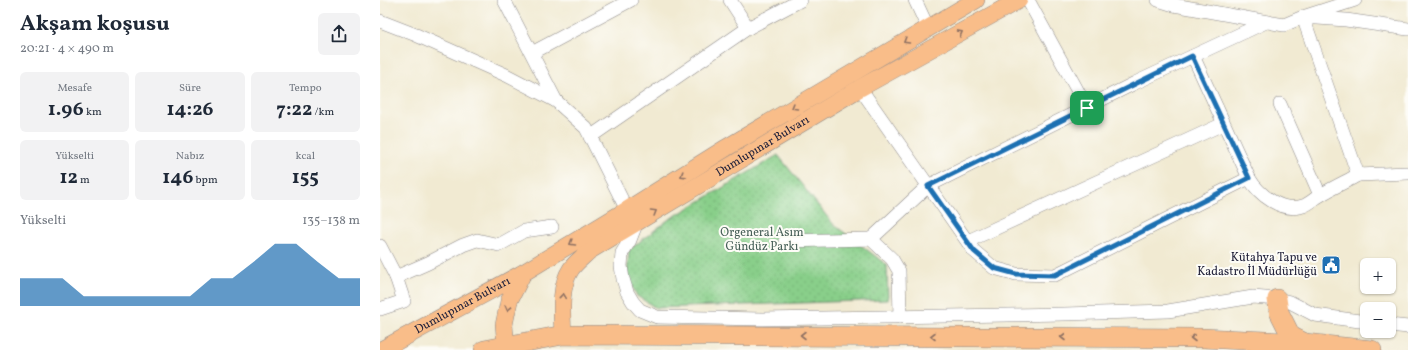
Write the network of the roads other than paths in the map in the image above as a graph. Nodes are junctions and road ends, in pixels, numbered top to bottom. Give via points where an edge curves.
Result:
1 (504, 0) edge
2 (631, 0) edge
3 (730, 0) edge
4 (801, 0) edge
5 (915, 0) edge
6 (976, 0) edge
7 (1019, 0) edge
8 (1028, 0) edge
9 (1158, 0) edge
10 (1355, 0) edge
11 (1303, 17) junction
12 (380, 21) edge
13 (1266, 22) junction
14 (748, 28) junction
15 (928, 28) junction
16 (1408, 29) edge
17 (532, 53) junction
18 (1192, 56) junction
19 (860, 88) junction
20 (556, 101) junction
21 (1280, 104) dead end
22 (1087, 108) junction
23 (1224, 124) junction
24 (590, 137) junction
25 (1408, 173) edge
26 (1358, 175) junction
27 (1249, 178) junction
28 (928, 186) junction
29 (1320, 195) junction
30 (632, 216) junction
31 (552, 226) dead end
32 (871, 238) junction
33 (785, 241) dead end
34 (968, 241) junction
35 (380, 246) edge
36 (523, 273) junction
37 (396, 277) junction
38 (1277, 299) junction
39 (380, 309) edge
40 (900, 317) junction
41 (1360, 321) edge
42 (1396, 326) edge
43 (1408, 327) edge
44 (566, 342) edge
45 (1306, 343) junction
46 (506, 348) edge
47 (381, 350) edge
48 (484, 350) edge
49 (1372, 350) edge

1 - 17 street
2 - 17 street
3 - 14 street
4 - 14 street
5 - 15 street
6 - 15 main road, Dumlupınar Bulvarı
19 -> 7 main road, Dumlupınar Bulvarı
8 - 22 street
9 - 13 street
10 - 11 street
11 - 13 street via 1284,25
11 - 16 street
11 - 26 street
12 - 20 street via 506,75
13 - 18 street
14 - 24 street
15 -> 30 main road, Dumlupınar Bulvarı via 726,148
17 - 20 street
18 - 22 street
18 - 23 street
19 - 28 street
30 -> 19 main road, Dumlupınar Bulvarı via 779,138
20 - 24 street via 586,128
21 - 29 street
22 - 28 street
23 - 27 street
23 - 34 street
24 - 30 street
25 - 26 street
26 - 29 street
27 - 29 street via 1272,202 1290,207 1303,206
27 - 34 street via 1055,275 1016,274 994,268 974,251
28 - 32 street
28 - 34 street
30 -> 36 main road, Dumlupınar Bulvarı
30 - 40 street via 630,240 622,253 623,279 627,292 640,310 657,317
44 -> 30 main road, Dumlupınar Bulvarı via 563,294 570,270
31 - 37 street via 524,231 499,245 477,240 463,244
32 - 33 street
32 - 40 street via 899,270
35 - 37 street
36 -> 46 main road, Dumlupınar Bulvarı via 509,301 504,325
36 - 47 main road, Dumlupınar Bulvarı
37 - 39 street via 404,301
38 - 40 street via 1253,297 1168,311
38 - 41 street via 1290,302 1315,316
38 - 45 highway via 1290,336
42 - 43 street
45 -> 44 highway via 1195,338
44 - 46 highway
45 - 49 highway
46 - 48 highway

